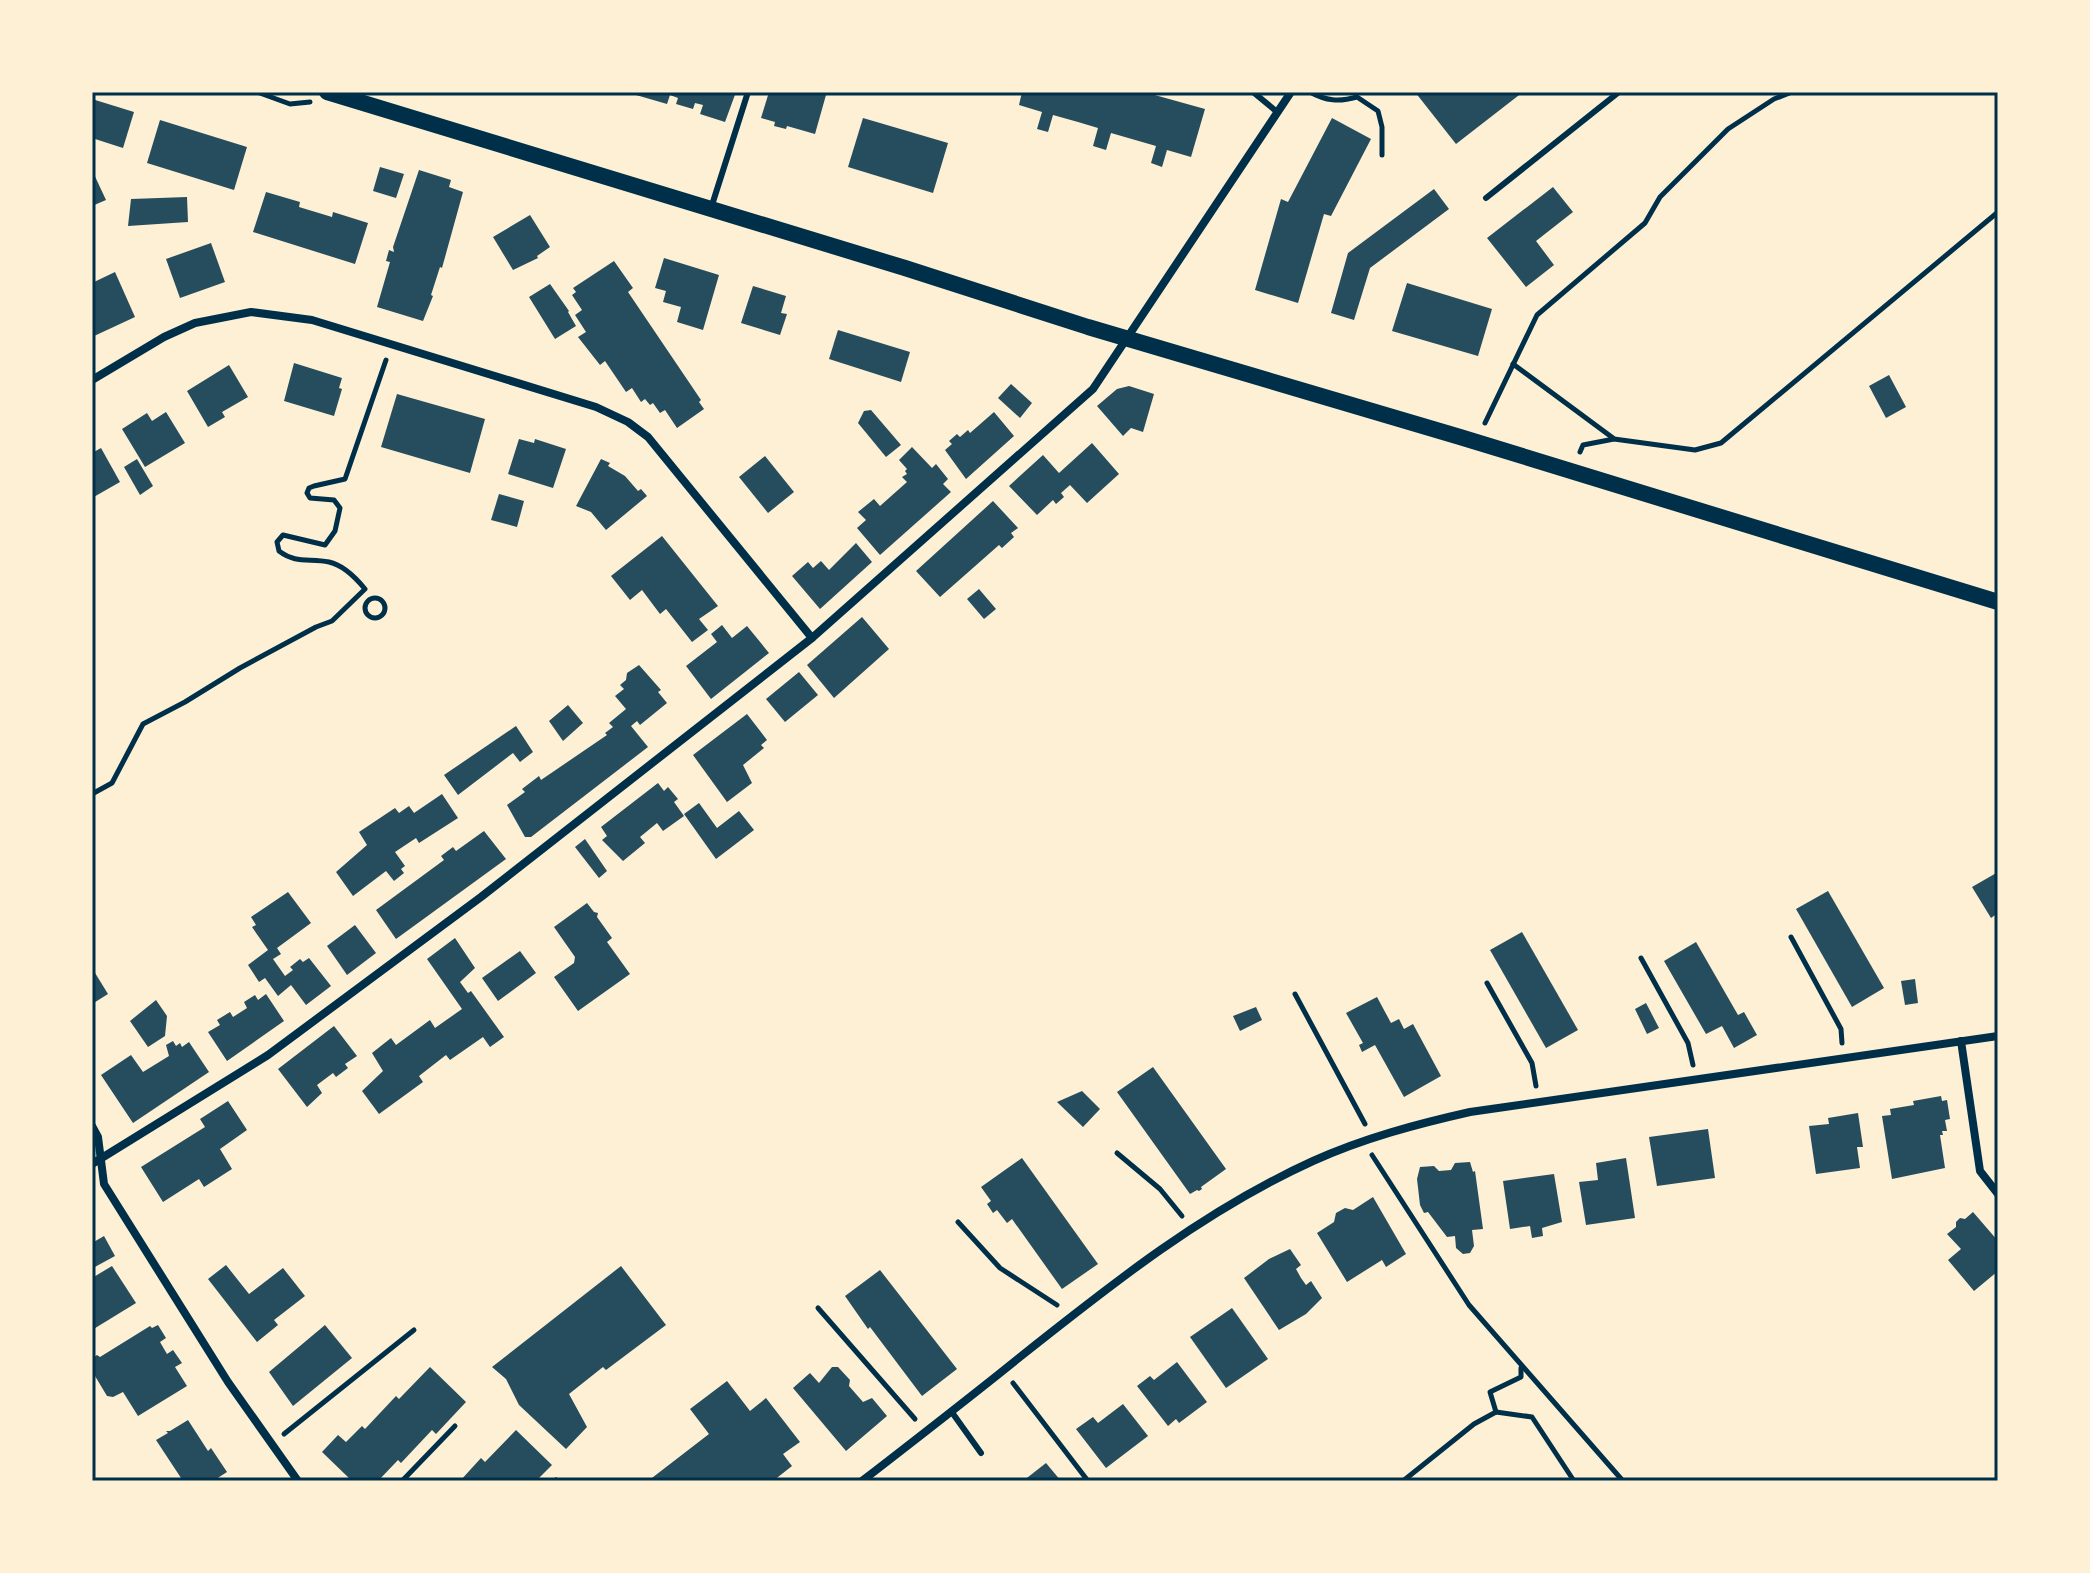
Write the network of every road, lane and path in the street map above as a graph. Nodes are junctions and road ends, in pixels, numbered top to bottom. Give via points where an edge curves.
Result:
1 (257, 92) edge
2 (327, 92) edge
3 (748, 92) edge
4 (1253, 92) edge
5 (1291, 92) edge
6 (1310, 92) edge
7 (1619, 92) edge
8 (1792, 92) edge
9 (350, 100) junction
10 (1276, 111) junction
11 (1382, 155) dead end
12 (1486, 198) dead end
13 (711, 209) junction
14 (1998, 212) edge
15 (1128, 338) junction
16 (391, 344) junction
17 (1513, 364) junction
18 (92, 380) edge
19 (1614, 439) junction
20 (1476, 441) junction
21 (1572, 472) junction
22 (365, 589) junction
23 (371, 599) junction
24 (1998, 602) edge
25 (812, 638) junction
26 (92, 794) edge
27 (1791, 937) dead end
28 (1641, 958) dead end
29 (1487, 983) dead end
30 (1295, 994) dead end
31 (1998, 1036) edge
32 (1961, 1041) junction
33 (1844, 1058) junction
34 (1697, 1081) junction
35 (1539, 1104) junction
36 (92, 1126) edge
37 (1373, 1138) junction
38 (1361, 1142) junction
39 (1117, 1153) dead end
40 (102, 1158) junction
41 (92, 1164) edge
42 (1998, 1194) edge
43 (958, 1222) dead end
44 (1191, 1227) junction
45 (818, 1308) dead end
46 (1071, 1317) junction
47 (414, 1330) dead end
48 (1521, 1367) junction
49 (1003, 1371) junction
50 (951, 1411) junction
51 (1496, 1412) junction
52 (455, 1426) dead end
53 (925, 1432) junction
54 (271, 1445) junction
55 (981, 1453) dead end
56 (298, 1481) edge
57 (402, 1481) edge
58 (862, 1481) edge
59 (1088, 1481) edge
60 (1403, 1481) edge
61 (1574, 1481) edge
62 (1623, 1481) edge

1 - 9 path via 290,104
2 - 9 main road
3 - 13 lane
4 - 10 lane
5 - 10 street
6 - 11 path via 1341,102 1357,97 1378,111
7 - 12 lane
8 - 17 path via 1728,129 1660,197 1645,223 1537,315
9 - 13 main road
10 - 15 street
13 - 15 main road
14 - 19 path via 1721,443 1695,450
15 - 20 main road
15 - 25 street via 1093,389
16 - 18 street via 312,320 251,312 195,323
16 - 22 path via 345,479 314,486 307,493 310,498 334,500 340,508 335,531 325,545 283,535 277,542 289,559 332,562
16 - 25 street via 596,407 628,422 669,461
17 - 19 path
17 - 20 path
19 - 21 path via 1583,445
20 - 21 main road
21 - 24 main road
22 - 23 path
22 - 26 path via 332,621 143,724 112,783
23 - 23 path via 366,613 378,618 385,605
25 - 40 street via 481,897 293,1036
27 - 33 path via 1841,1029
28 - 34 path via 1688,1043
29 - 35 path via 1532,1063
30 - 37 path
31 - 32 street
32 - 33 street
32 - 42 street via 1980,1171
33 - 34 street
34 - 35 street
35 - 37 street via 1470,1112
36 - 40 street
37 - 38 street
38 - 44 street via 1276,1180
38 - 48 path via 1469,1305
39 - 44 path via 1160,1189
40 - 41 street
40 - 54 street via 104,1184
43 - 46 path via 1000,1268
44 - 46 street
45 - 53 path
46 - 49 street
47 - 54 path
48 - 51 path via 1521,1377 1490,1392
48 - 62 path
49 - 50 street
49 - 59 path
50 - 53 street
50 - 55 lane
51 - 60 path
51 - 61 path via 1532,1417
52 - 57 path
53 - 58 street
54 - 56 street

